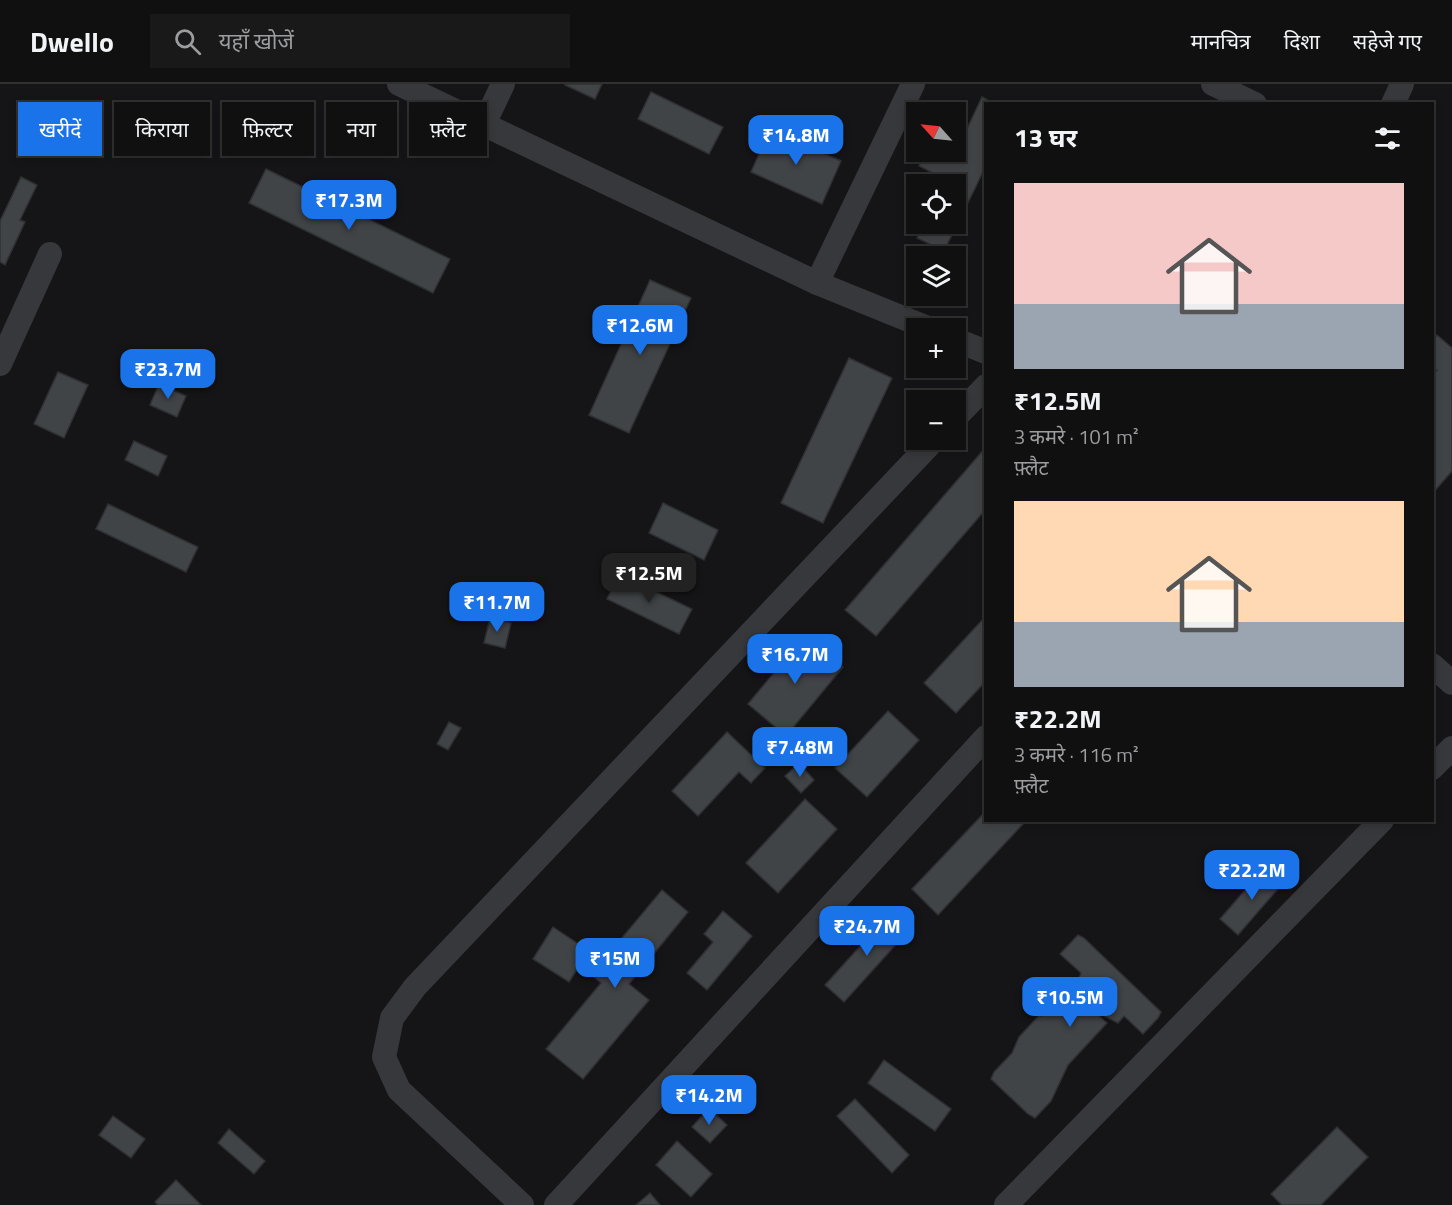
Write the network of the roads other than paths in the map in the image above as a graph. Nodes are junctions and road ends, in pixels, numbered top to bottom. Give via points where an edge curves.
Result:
1 (399, 84) edge
2 (502, 84) edge
3 (913, 84) edge
4 (1213, 84) edge
5 (1402, 84) edge
6 (435, 102) edge
7 (1251, 102) edge
8 (1394, 102) edge
9 (487, 117) edge
10 (487, 128) edge
11 (50, 254) dead end
12 (817, 283) junction
13 (906, 319) edge
14 (966, 344) edge
15 (984, 351) edge
16 (0, 364) edge
17 (984, 388) edge
18 (966, 407) edge
19 (925, 450) edge
20 (1434, 667) edge
21 (1452, 683) edge
22 (984, 739) edge
23 (1452, 748) edge
24 (1434, 766) edge
25 (1380, 822) edge
26 (522, 1205) edge
27 (556, 1205) edge
28 (1006, 1205) edge

1 - 6 street
2 - 9 street
3 - 12 street
4 - 7 street
5 - 8 street
10 - 12 street
11 - 16 street
12 - 13 street
14 - 15 street
17 - 18 street
19 - 26 street via 415,987 392,1018 384,1057 399,1090
20 - 21 street
22 - 27 street
23 - 24 street
25 - 28 street

